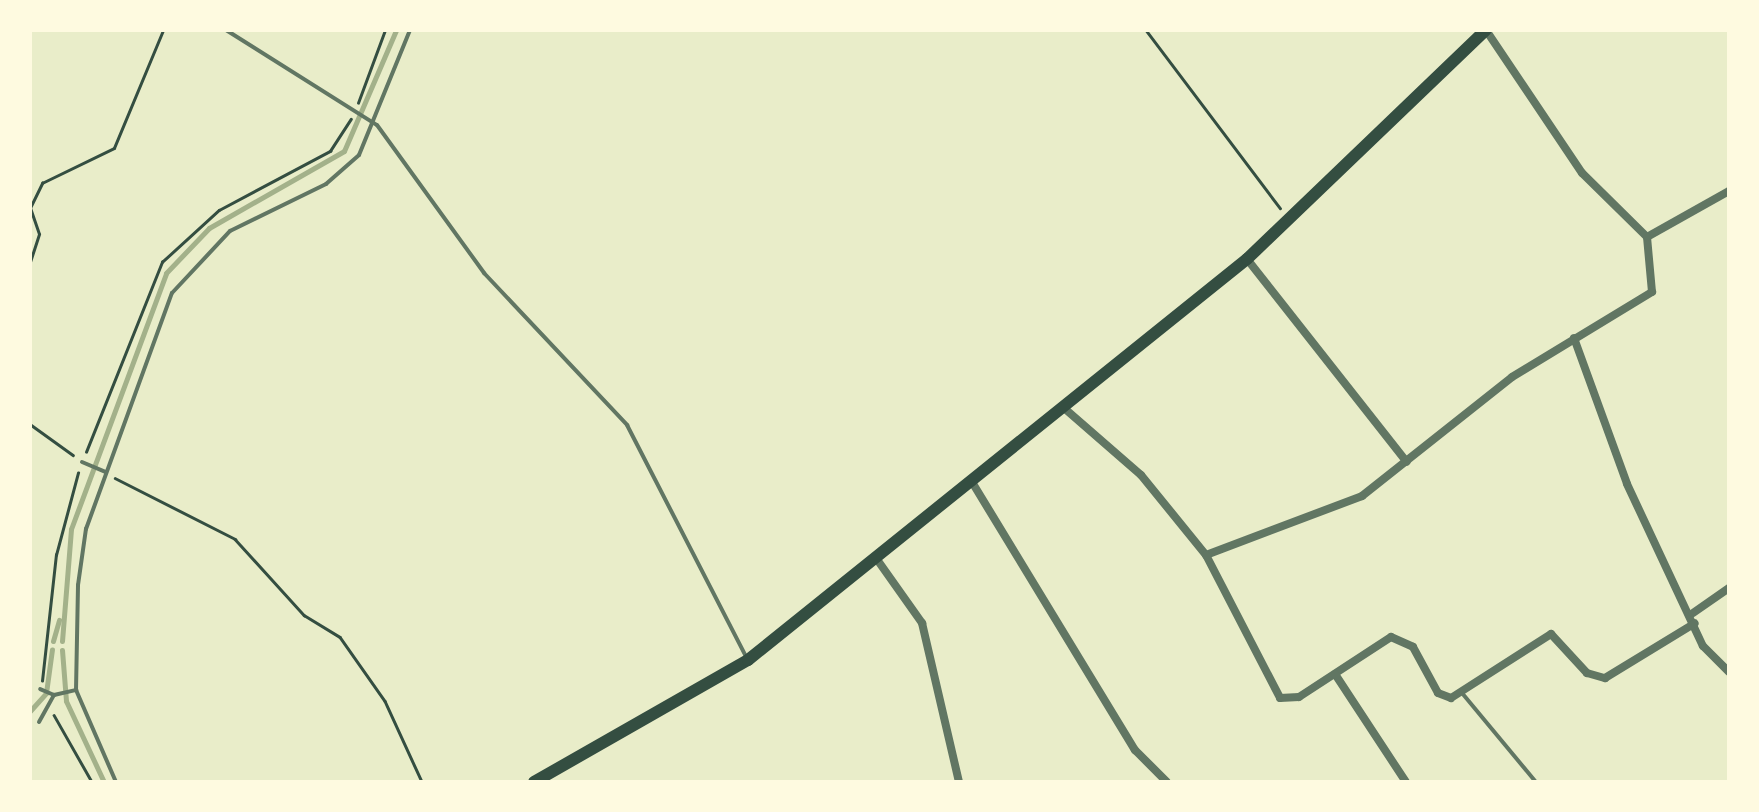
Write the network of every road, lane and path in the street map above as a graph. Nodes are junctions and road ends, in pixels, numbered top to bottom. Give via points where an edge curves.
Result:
1 (163, 30) edge
2 (226, 30) edge
3 (385, 30) edge
4 (410, 30) edge
5 (1146, 30) edge
6 (1486, 30) edge
7 (357, 105) dead end
8 (374, 124) junction
9 (1729, 191) edge
10 (1290, 221) junction
11 (1647, 237) junction
12 (1247, 259) junction
13 (30, 262) edge
14 (1574, 338) junction
15 (1064, 408) junction
16 (30, 424) edge
17 (1407, 462) junction
18 (84, 463) joint
19 (103, 471) junction
20 (972, 482) junction
21 (1206, 555) junction
22 (876, 558) junction
23 (1729, 588) edge
24 (1694, 618) junction
25 (748, 660) junction
26 (1729, 672) edge
27 (1335, 674) junction
28 (42, 689) dead end
29 (74, 689) junction
30 (1462, 693) junction
31 (55, 694) junction
32 (48, 712) junction
33 (38, 722) dead end
34 (92, 782) edge
35 (116, 782) edge
36 (422, 782) edge
37 (534, 782) edge
38 (959, 782) edge
39 (1167, 782) edge
40 (1406, 782) edge
41 (1536, 782) edge

1 - 13 path via 114,148 42,183 30,208 39,234
2 - 8 lane
3 - 7 path
4 - 8 lane
5 - 10 path
6 - 10 main road
6 - 11 street via 1582,174
8 - 19 lane via 336,176 230,231 184,273
8 - 25 lane via 484,273 627,425
9 - 11 street
10 - 12 main road
11 - 14 street via 1652,292
12 - 15 main road
12 - 17 street
14 - 17 street
14 - 24 street via 1626,484
15 - 20 main road
15 - 21 street via 1141,475
16 - 18 path
17 - 21 street via 1362,496
18 - 19 lane
19 - 29 lane via 81,555
19 - 36 path via 236,539 304,615 340,636
20 - 22 main road
20 - 39 street via 1135,750
21 - 27 street via 1280,698
22 - 25 main road
22 - 38 street via 922,624
23 - 24 street
24 - 26 street
24 - 30 street via 1605,678 1587,673 1552,634
25 - 37 main road
27 - 30 street via 1391,637 1413,647 1438,693
27 - 40 street
28 - 31 lane
29 - 31 lane
29 - 35 lane
30 - 41 lane
31 - 32 lane
32 - 33 lane
32 - 34 path via 64,724

